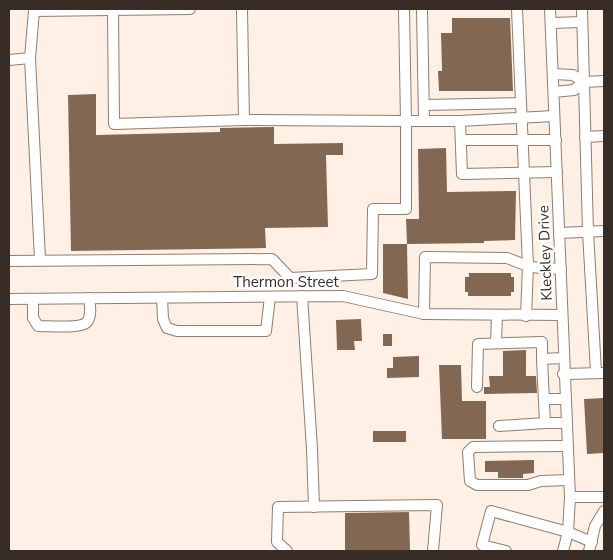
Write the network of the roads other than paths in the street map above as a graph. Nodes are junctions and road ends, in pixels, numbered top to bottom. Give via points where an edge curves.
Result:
1 (190, 9) edge
2 (242, 9) edge
3 (404, 9) edge
4 (422, 9) edge
5 (517, 9) edge
6 (550, 9) edge
7 (582, 9) edge
8 (113, 10) junction
9 (582, 22) junction
10 (551, 23) junction
11 (30, 58) junction
12 (9, 60) edge
13 (553, 74) junction
14 (604, 81) edge
15 (584, 82) junction
16 (554, 92) junction
17 (521, 103) junction
18 (424, 105) junction
19 (554, 116) junction
20 (523, 118) junction
21 (244, 120) junction
22 (406, 121) junction
23 (424, 121) junction
24 (460, 121) junction
25 (604, 136) edge
26 (585, 137) junction
27 (461, 140) junction
28 (522, 140) junction
29 (556, 140) junction
30 (557, 172) junction
31 (524, 174) junction
32 (604, 231) edge
33 (588, 232) junction
34 (559, 233) junction
35 (40, 260) junction
36 (9, 261) edge
37 (528, 266) junction
38 (561, 269) junction
39 (270, 296) junction
40 (302, 296) junction
41 (90, 298) junction
42 (162, 298) junction
43 (9, 299) edge
44 (33, 299) junction
45 (424, 314) junction
46 (497, 315) junction
47 (561, 315) junction
48 (526, 316) junction
49 (496, 343) junction
50 (563, 358) junction
51 (542, 359) junction
52 (600, 373) edge
53 (563, 374) junction
54 (477, 388) dead end
55 (544, 399) junction
56 (565, 399) junction
57 (545, 423) junction
58 (566, 423) junction
59 (499, 426) dead end
60 (566, 446) junction
61 (569, 480) junction
62 (570, 497) junction
63 (604, 497) edge
64 (314, 506) junction
65 (604, 511) edge
66 (568, 532) junction
67 (591, 547) edge
68 (287, 551) edge
69 (434, 551) edge
70 (506, 551) edge
71 (562, 551) edge

1 - 8 street
2 - 21 street
3 - 22 street
4 - 18 street
5 - 17 street
6 - 10 street, Kleckley Drive
7 - 9 street
8 - 11 street via 34,11
8 - 21 street via 114,124
9 - 10 street
9 - 15 street
10 - 13 street, Kleckley Drive
11 - 12 street
11 - 35 street
13 - 15 street via 573,75
13 - 16 street, Kleckley Drive
14 - 15 street
15 - 16 street via 574,90
15 - 26 street
16 - 19 street, Kleckley Drive
17 - 18 street
17 - 20 street
18 - 23 street
19 - 20 street
19 - 29 street, Kleckley Drive
20 - 24 street
20 - 28 street
21 - 22 street
22 - 23 street
22 - 35 street via 406,209 373,209 372,274 290,278 272,258
23 - 24 street
24 - 27 street
25 - 26 street
26 - 33 street
27 - 28 street
27 - 31 street via 462,174
28 - 29 street
28 - 31 street
29 - 30 street, Kleckley Drive
30 - 31 street
30 - 34 street, Kleckley Drive
31 - 37 street
32 - 33 street
33 - 34 street
33 - 52 street
34 - 38 street, Kleckley Drive
35 - 36 street
37 - 38 street
37 - 45 street via 507,258 426,257
37 - 48 street
38 - 47 street, Kleckley Drive
39 - 40 street, Thermon Street
39 - 42 street, Thermon Street
39 - 42 street via 266,331 177,331 167,328
40 - 45 street, Thermon Street via 343,296
40 - 64 street
41 - 42 street, Thermon Street
41 - 44 street, Thermon Street
41 - 44 street via 90,315 87,323 80,326 38,326 33,318
43 - 44 street, Thermon Street
45 - 46 street, Thermon Street
46 - 48 street, Thermon Street
46 - 49 street
47 - 48 street, Thermon Street
47 - 50 street, Kleckley Drive
49 - 51 street via 542,342
49 - 54 street via 478,344
50 - 51 street
50 - 53 street, Kleckley Drive
51 - 55 street
52 - 53 street
53 - 56 street, Kleckley Drive
55 - 56 street
55 - 57 street
56 - 58 street, Kleckley Drive
57 - 58 street
57 - 59 street
58 - 60 street, Kleckley Drive
60 - 61 street, Kleckley Drive
60 - 61 street via 473,447 468,452 470,481 477,485 502,485
61 - 62 street, Kleckley Drive
62 - 63 street
62 - 66 street, Kleckley Drive
64 - 68 street via 278,507 277,542
64 - 69 street via 437,505
65 - 67 street via 595,526
66 - 67 street
66 - 70 street via 491,512 482,545
66 - 71 street, Kleckley Drive

